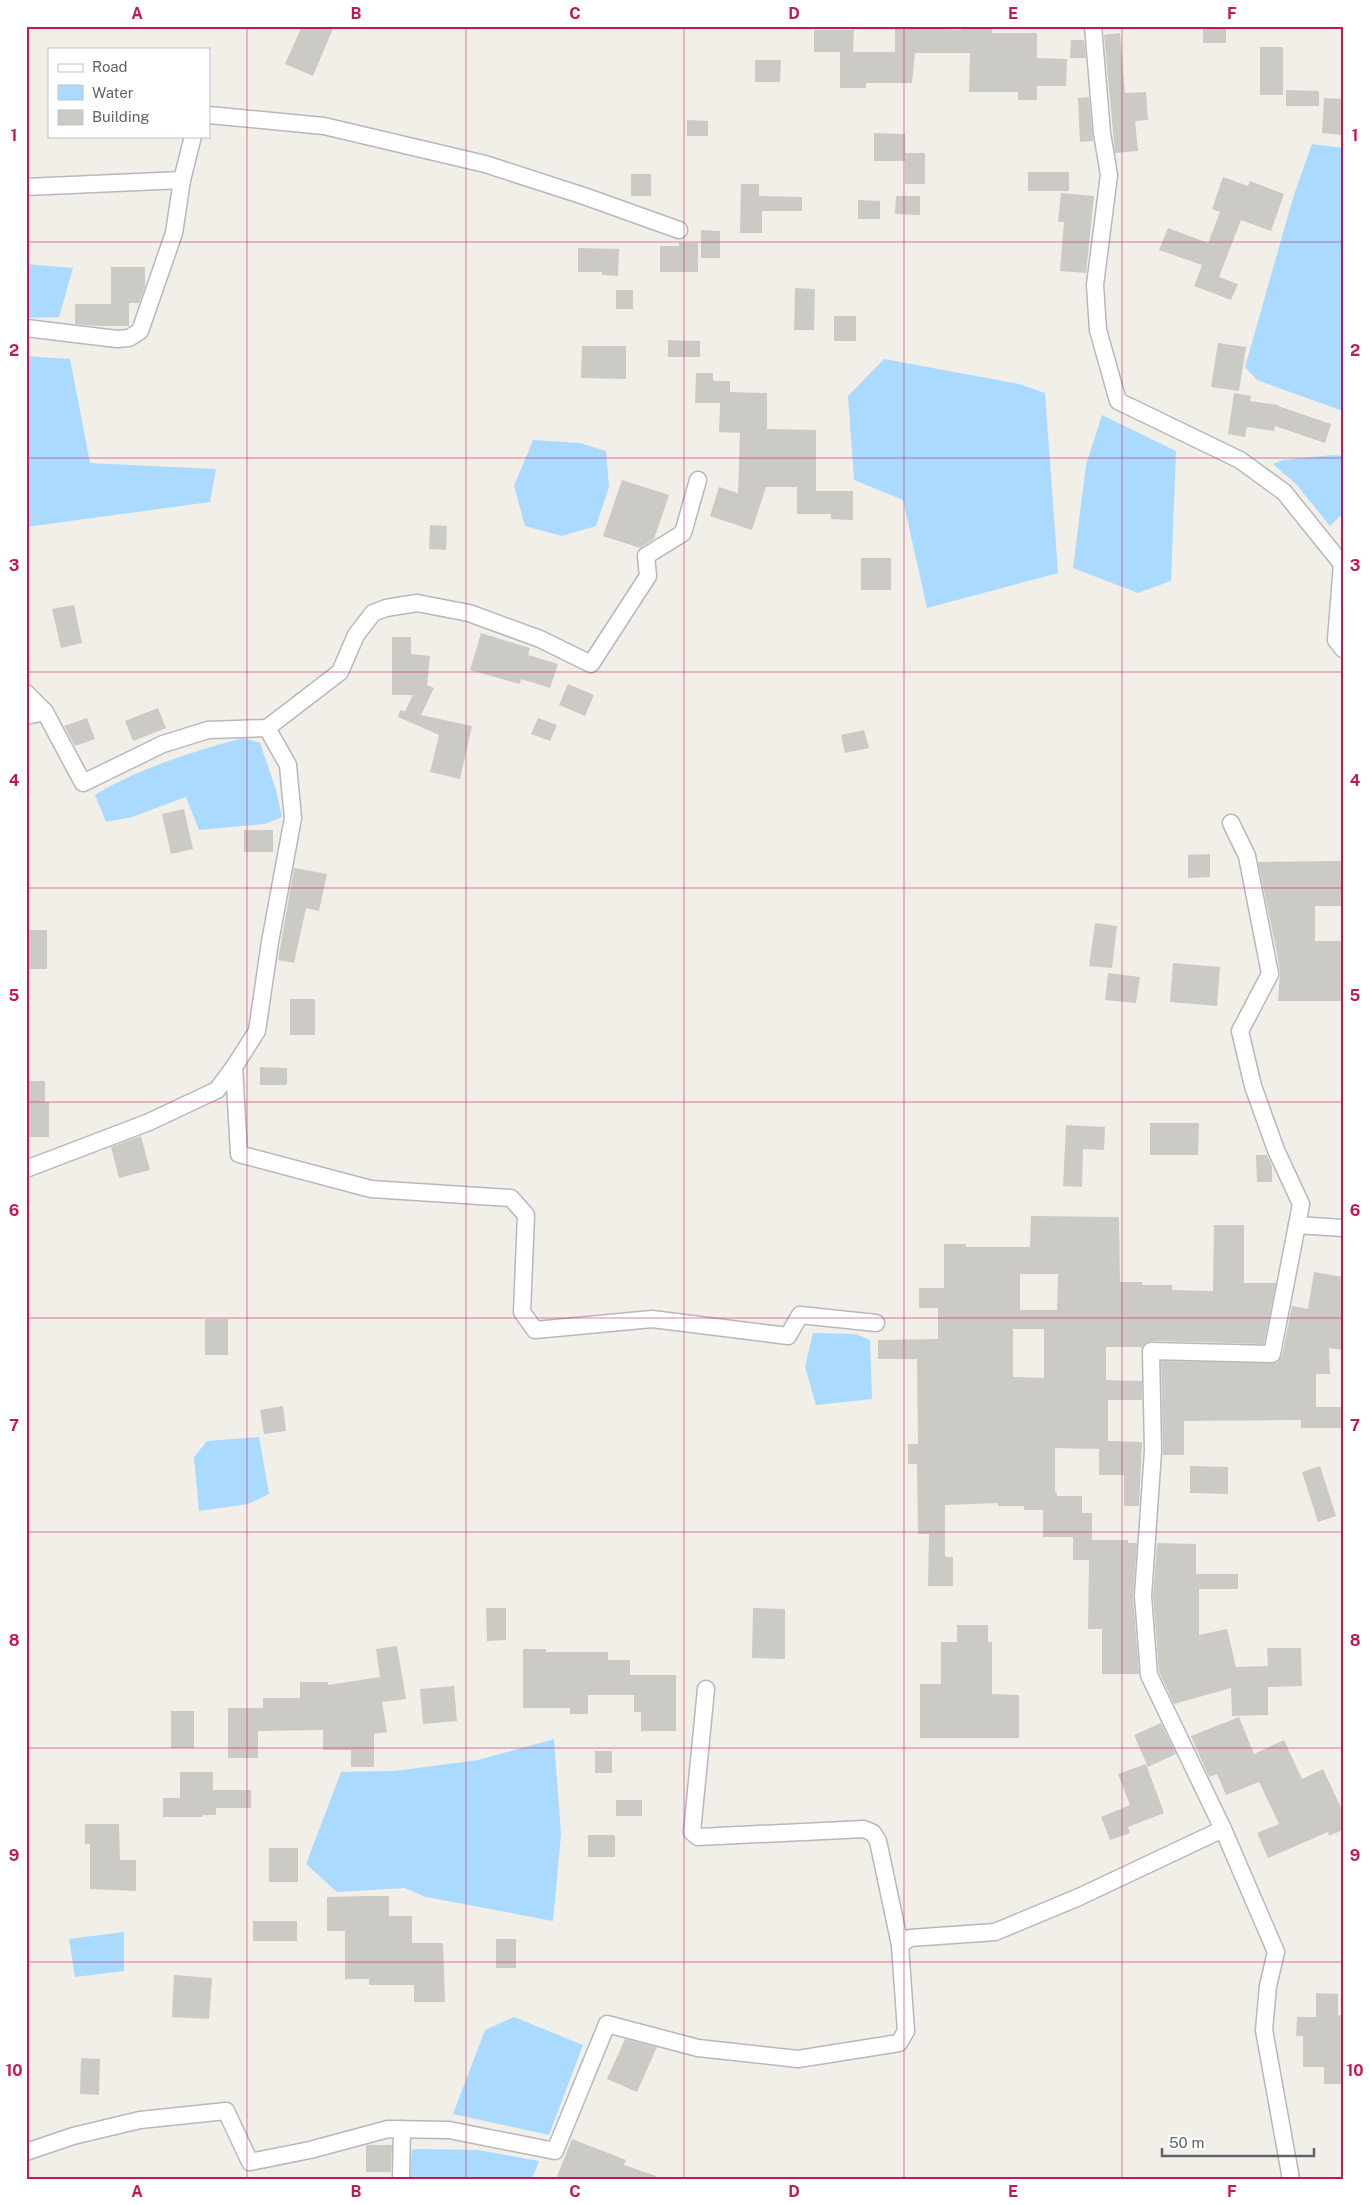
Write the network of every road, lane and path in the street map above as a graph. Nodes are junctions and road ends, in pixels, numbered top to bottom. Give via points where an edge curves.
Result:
1 (1093, 26) edge
2 (210, 115) edge
3 (193, 138) edge
4 (182, 180) junction
5 (26, 187) edge
6 (679, 230) dead end
7 (26, 328) edge
8 (698, 480) dead end
9 (1343, 649) edge
10 (26, 693) edge
11 (45, 712) junction
12 (26, 716) edge
13 (267, 728) junction
14 (1231, 823) dead end
15 (234, 1067) junction
16 (26, 1169) edge
17 (1297, 1225) junction
18 (1343, 1228) edge
19 (876, 1323) dead end
20 (706, 1689) dead end
21 (1223, 1830) junction
22 (900, 1945) junction
23 (402, 2129) junction
24 (26, 2152) edge
25 (401, 2179) edge
26 (1291, 2179) edge

1 - 9 street via 1109,175 1095,285 1098,330 1118,401 1240,460 1284,492 1342,564 1336,640
2 - 6 street via 324,126 485,164
3 - 4 street
4 - 5 street
4 - 7 street via 174,233 140,331 129,338 117,339
8 - 13 street via 683,533 646,556 648,576 591,664 540,639 469,613 417,604 386,608 373,613 362,628 340,672
10 - 11 street
11 - 12 street
11 - 13 street via 83,783 163,744 208,730
13 - 15 street via 288,765 294,818 257,1031
14 - 17 street via 1247,856 1270,974 1240,1031 1253,1086 1276,1150 1301,1204
15 - 16 street via 217,1090 149,1122
15 - 19 street via 239,1154 370,1189 511,1198 526,1215 522,1312 534,1330 652,1320 788,1336 800,1315
17 - 18 street
17 - 21 street via 1272,1354 1151,1351 1153,1451 1143,1596 1149,1675
20 - 22 street via 692,1832 698,1837 864,1829 873,1833 878,1841
21 - 22 street via 995,1932 910,1938
21 - 26 street via 1276,1952 1268,1986 1264,2030
22 - 23 street via 906,2031 899,2042 798,2059 698,2048 607,2024 555,2151 449,2130
23 - 24 street via 388,2129 250,2162 226,2111 140,2120 73,2136
23 - 25 street

